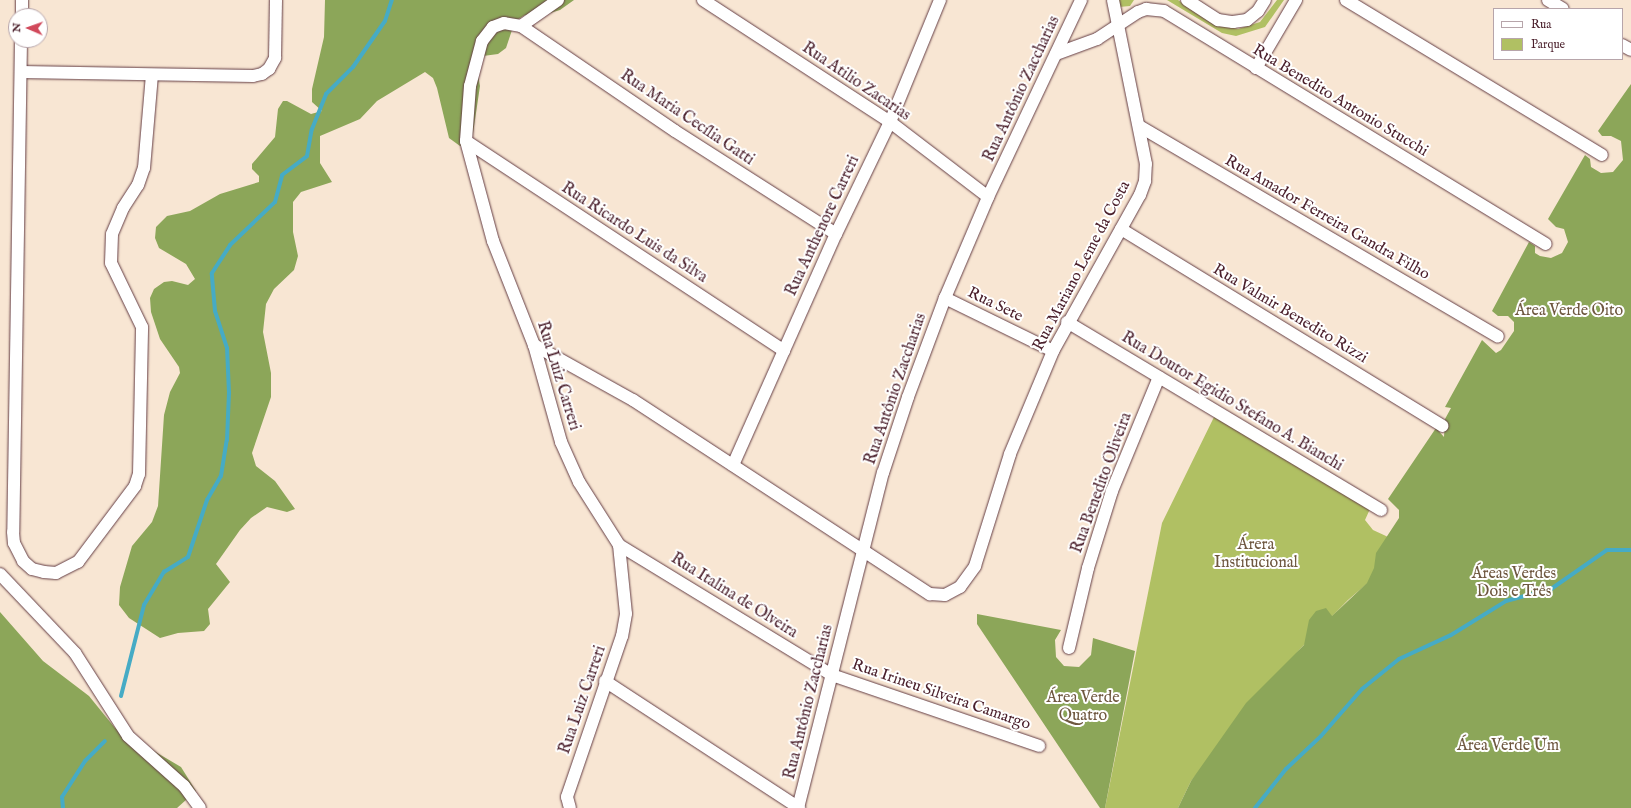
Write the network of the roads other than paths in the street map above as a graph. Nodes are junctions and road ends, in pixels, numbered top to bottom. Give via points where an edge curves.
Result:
1 (276, 0) edge
2 (558, 0) edge
3 (703, 0) edge
4 (1081, 0) edge
5 (1113, 0) edge
6 (1187, 0) edge
7 (1266, 0) edge
8 (1296, 0) edge
9 (1346, 0) edge
10 (1548, 0) edge
11 (937, 1) edge
12 (1561, 8) edge
13 (521, 26) junction
14 (1118, 27) junction
15 (21, 48) edge
16 (1056, 54) junction
17 (1256, 68) junction
18 (21, 72) junction
19 (152, 75) junction
20 (890, 122) junction
21 (1139, 126) junction
22 (466, 141) junction
23 (1602, 155) dead end
24 (988, 197) junction
25 (1121, 229) junction
26 (836, 234) junction
27 (1545, 244) dead end
28 (945, 298) junction
29 (1067, 322) junction
30 (1498, 337) dead end
31 (534, 345) junction
32 (784, 351) junction
33 (1053, 351) junction
34 (1159, 377) junction
35 (1443, 426) dead end
36 (733, 465) junction
37 (1381, 510) dead end
38 (618, 546) junction
39 (864, 550) junction
40 (0, 574) edge
41 (1069, 648) dead end
42 (832, 675) junction
43 (605, 682) junction
44 (1039, 746) dead end
45 (568, 803) edge
46 (200, 808) edge
47 (799, 808) edge

1 - 19 street via 275,58 269,69 262,74
2 - 13 street
3 - 20 street, Rua Atilio Zacarias
4 - 16 street, Rua Antônio Zaccharias
5 - 14 street, Rua Mariano Leme da Costa
6 - 7 street via 1218,20 1233,22 1246,20 1258,11
8 - 17 street
9 - 23 street
10 - 12 street
11 - 20 street, Rua Anthenore Carreri
13 - 22 street, Rua Luiz Carreri via 504,23 493,27 482,41 470,86
13 - 26 street, Rua Maria Cecília Gatti via 675,131
14 - 16 street, Rua Benedito Antonio Stucchi via 1097,40
14 - 17 street, Rua Benedito Antonio Stucchi via 1146,9 1164,11
14 - 21 street, Rua Mariano Leme da Costa
15 - 18 street
16 - 24 street, Rua Antônio Zaccharias
17 - 27 street, Rua Benedito Antonio Stucchi
18 - 19 street
18 - 19 street via 12,532 18,553 32,569 56,573 78,562 135,486 139,474 142,327 111,263 112,234 123,208 138,185 144,168
20 - 24 street, Rua Atilio Zacarias
20 - 26 street, Rua Anthenore Carreri
21 - 25 street, Rua Mariano Leme da Costa via 1146,164 1145,180 1140,195
21 - 30 street, Rua Amador Ferreira Gandra Filho
22 - 31 street, Rua Luiz Carreri via 494,241
22 - 32 street, Rua Ricardo Luis da Silva
24 - 28 street, Rua Antônio Zaccharias
25 - 29 street, Rua Mariano Leme da Costa
25 - 35 street, Rua Valmir Benedito Rizzi
26 - 32 street, Rua Anthenore Carreri
28 - 33 street, Rua Sete
28 - 39 street, Rua Antônio Zaccharias via 883,473
29 - 33 street, Rua Mariano Leme da Costa
29 - 34 street, Rua Doutor Egidio Stefano A. Bianchi
31 - 36 street via 633,400
31 - 38 street, Rua Luiz Carreri via 561,442 578,482
32 - 36 street, Rua Anthenore Carreri
33 - 39 street, Rua Mariano Leme da Costa via 1010,454 975,566 960,587 945,595 930,594
34 - 37 street, Rua Doutor Egidio Stefano A. Bianchi
34 - 41 street, Rua Benedito Oliveira via 1112,491 1088,568
36 - 39 street
38 - 42 street, Rua Italina de Olveira
38 - 43 street, Rua Luiz Carreri via 626,614 622,636
39 - 42 street, Rua Antônio Zaccharias
40 - 46 street via 75,653 128,736 184,786
42 - 44 street, Rua Irineu Silveira Camargo
42 - 47 street, Rua Antônio Zaccharias
43 - 45 street, Rua Luiz Carreri
43 - 47 street

